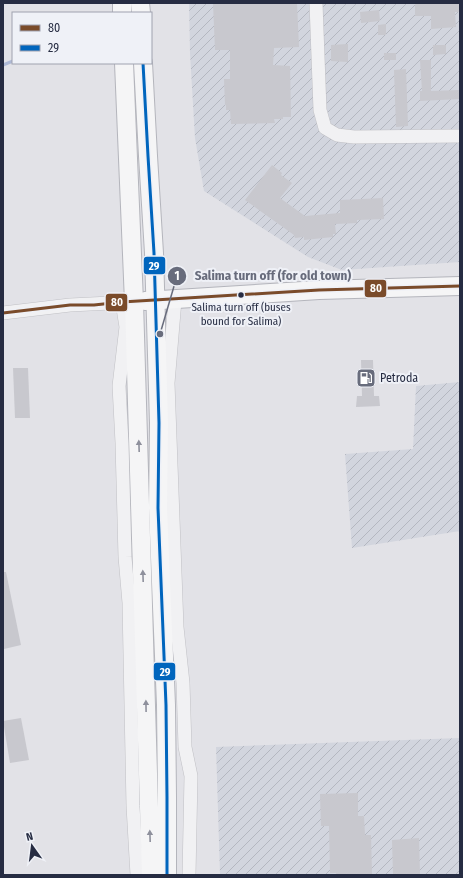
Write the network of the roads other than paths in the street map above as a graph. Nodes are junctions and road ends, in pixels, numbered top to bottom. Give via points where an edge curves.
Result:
1 (316, 3) edge
2 (124, 64) edge
3 (143, 64) edge
4 (460, 136) edge
5 (460, 286) edge
6 (175, 300) junction
7 (156, 301) junction
8 (128, 302) junction
9 (3, 313) edge
10 (137, 875) edge
11 (151, 875) edge
12 (167, 875) edge
13 (189, 875) edge

1 - 4 street via 320,110 325,128 337,134 354,137
2 - 8 highway
3 - 7 highway
5 - 6 highway via 319,290
6 - 7 highway
6 - 13 street via 168,384 177,627 183,682 185,747 191,776
7 - 8 highway
7 - 12 highway via 158,508 166,705
8 - 9 street via 70,305
8 - 10 street via 119,386 129,603
11 -> 8 highway

